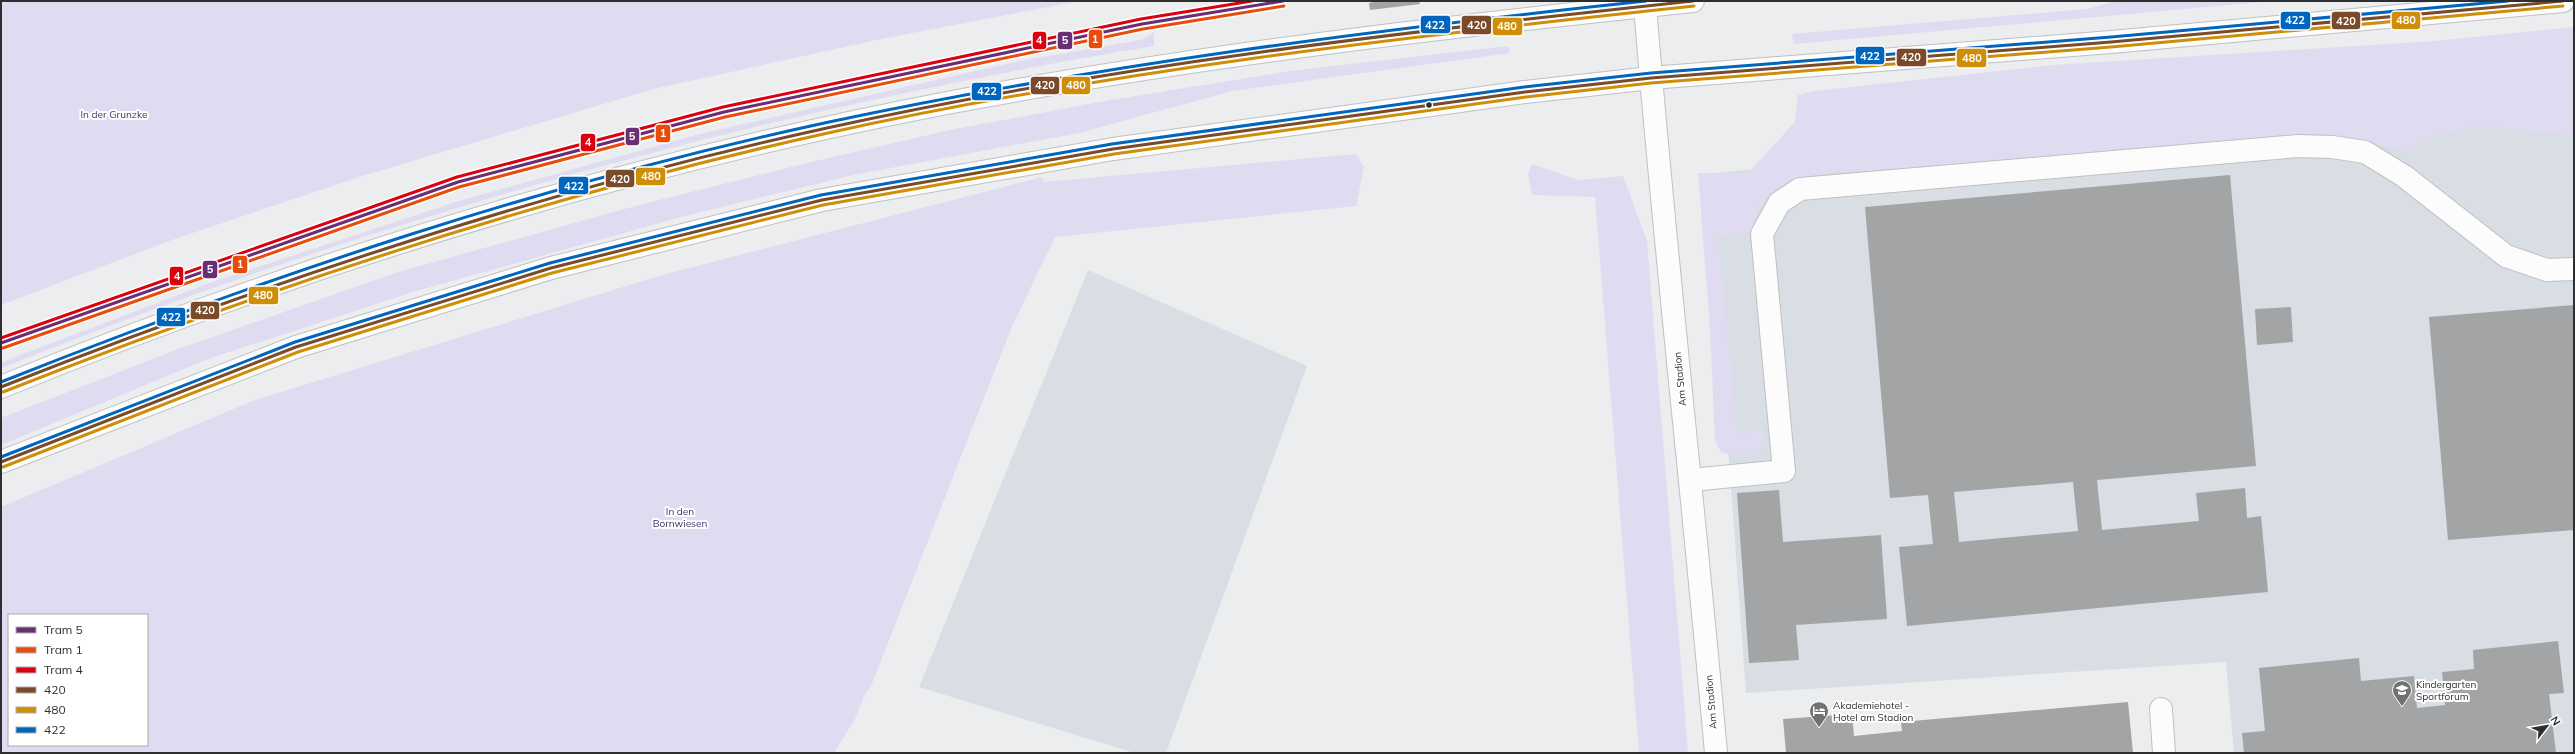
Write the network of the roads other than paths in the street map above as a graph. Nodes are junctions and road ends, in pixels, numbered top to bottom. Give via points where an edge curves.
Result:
1 (1693, 1) edge
2 (2563, 1) edge
3 (1645, 3) edge
4 (1651, 78) junction
5 (2574, 269) edge
6 (1, 387) edge
7 (1, 462) edge
8 (1691, 480) junction
9 (2161, 709) dead end
10 (1716, 753) edge
11 (2164, 753) edge

1 - 3 main road
2 - 4 main road via 2111,42
3 - 4 main road, Am Stadion
3 - 6 main road via 1216,58 947,103 735,150 535,203 324,267 120,338
4 - 7 main road via 1429,104 1121,148 822,200 551,268 296,347
4 - 8 main road, Am Stadion via 1658,174
5 - 8 main road via 2547,270 2506,256 2404,176 2365,152 2332,147 2298,146 1800,189 1779,203 1762,234 1784,471
8 - 10 main road, Am Stadion
9 - 11 main road

